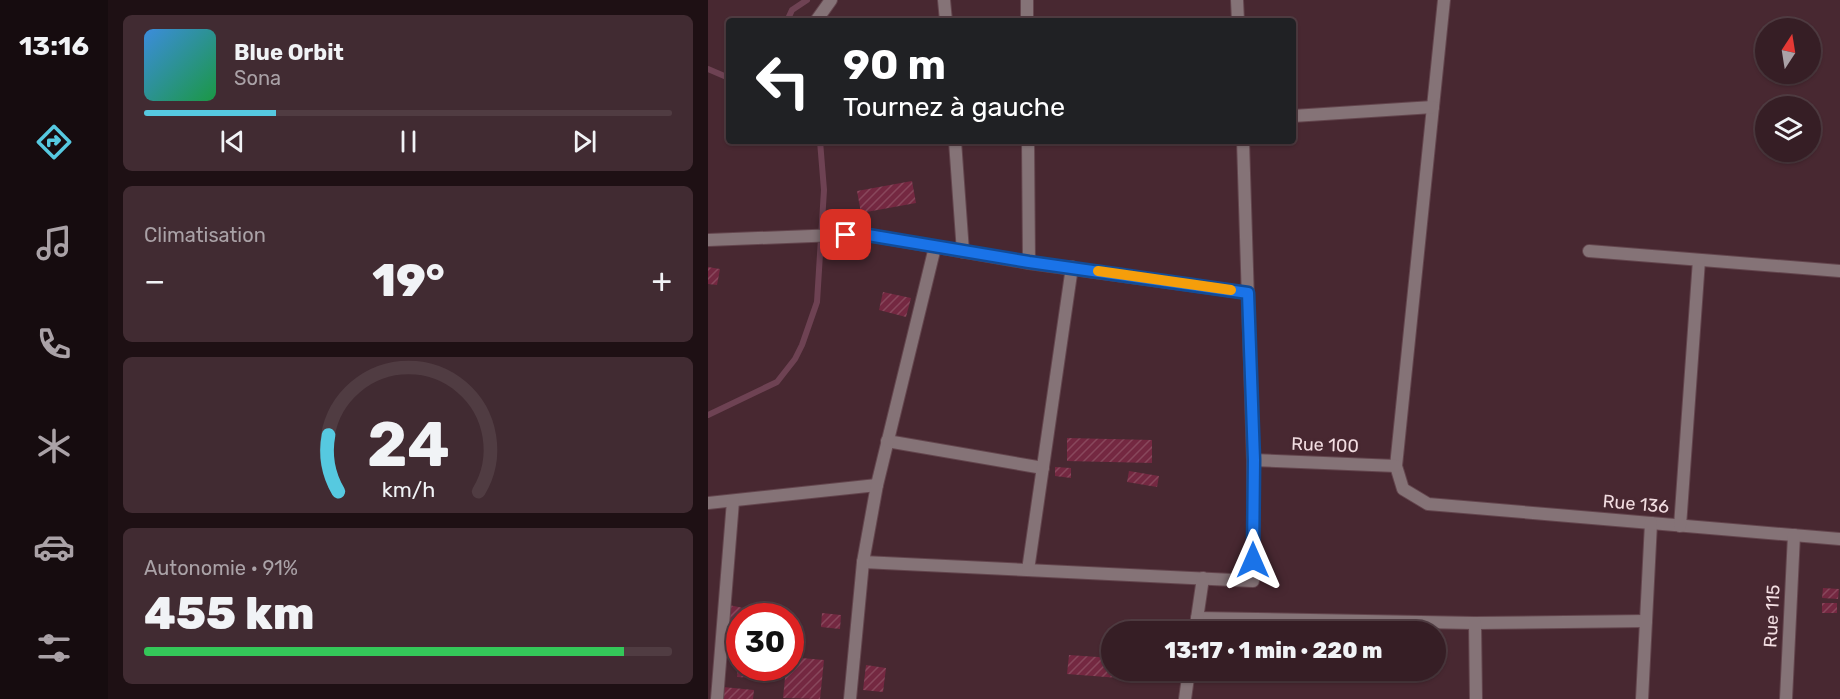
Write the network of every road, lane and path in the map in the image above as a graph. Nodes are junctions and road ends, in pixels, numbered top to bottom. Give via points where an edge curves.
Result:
1 (831, 0) edge
2 (944, 0) edge
3 (1027, 0) edge
4 (1238, 0) edge
5 (1444, 0) edge
6 (818, 18) edge
7 (946, 18) edge
8 (1027, 18) edge
9 (1238, 18) edge
10 (1433, 107) junction
11 (1296, 116) edge
12 (955, 144) edge
13 (1028, 144) edge
14 (1243, 144) edge
15 (708, 240) edge
16 (935, 247) junction
17 (1589, 251) dead end
18 (963, 252) junction
19 (1699, 260) junction
20 (1029, 262) junction
21 (1072, 267) junction
22 (1840, 271) edge
23 (1248, 293) junction
24 (887, 441) junction
25 (1254, 460) junction
26 (1396, 466) junction
27 (1043, 468) junction
28 (877, 486) junction
29 (733, 501) junction
30 (708, 503) edge
31 (1651, 523) junction
32 (1680, 526) junction
33 (1794, 535) junction
34 (1840, 539) edge
35 (863, 562) junction
36 (1029, 570) junction
37 (1203, 578) junction
38 (1197, 618) junction
39 (1197, 621) edge
40 (1646, 621) junction
41 (1475, 622) junction
42 (1187, 681) edge
43 (717, 699) edge
44 (850, 699) edge
45 (1185, 699) edge
46 (1476, 699) edge
47 (1642, 699) edge
48 (1786, 699) edge

1 - 6 street
2 - 7 street
3 - 8 street
4 - 9 street
5 - 10 street
10 - 11 street
10 - 26 street
12 - 18 street
13 - 20 street
14 - 23 street
15 - 16 street via 862,234
16 - 18 street
16 - 24 street
17 - 19 street
18 - 20 street
19 - 22 street
19 - 32 street
20 - 21 street
21 - 23 street
21 - 27 street
23 - 25 street
24 - 27 street
24 - 28 street
25 - 26 street, Rue 100
25 - 37 street via 1253,580
26 - 31 street, Rue 136 via 1403,489 1428,504
27 - 36 street
28 - 29 street
28 - 35 street
29 - 30 street
29 - 43 street
31 - 32 street, Rue 136
31 - 40 street
32 - 33 street, Rue 136
33 - 34 street, Rue 136
33 - 48 street, Rue 115
35 - 36 street
35 - 44 street
36 - 37 street
37 - 38 street
38 - 39 street
38 - 41 street
40 - 41 street
40 - 47 street
41 - 46 street
42 - 45 street

